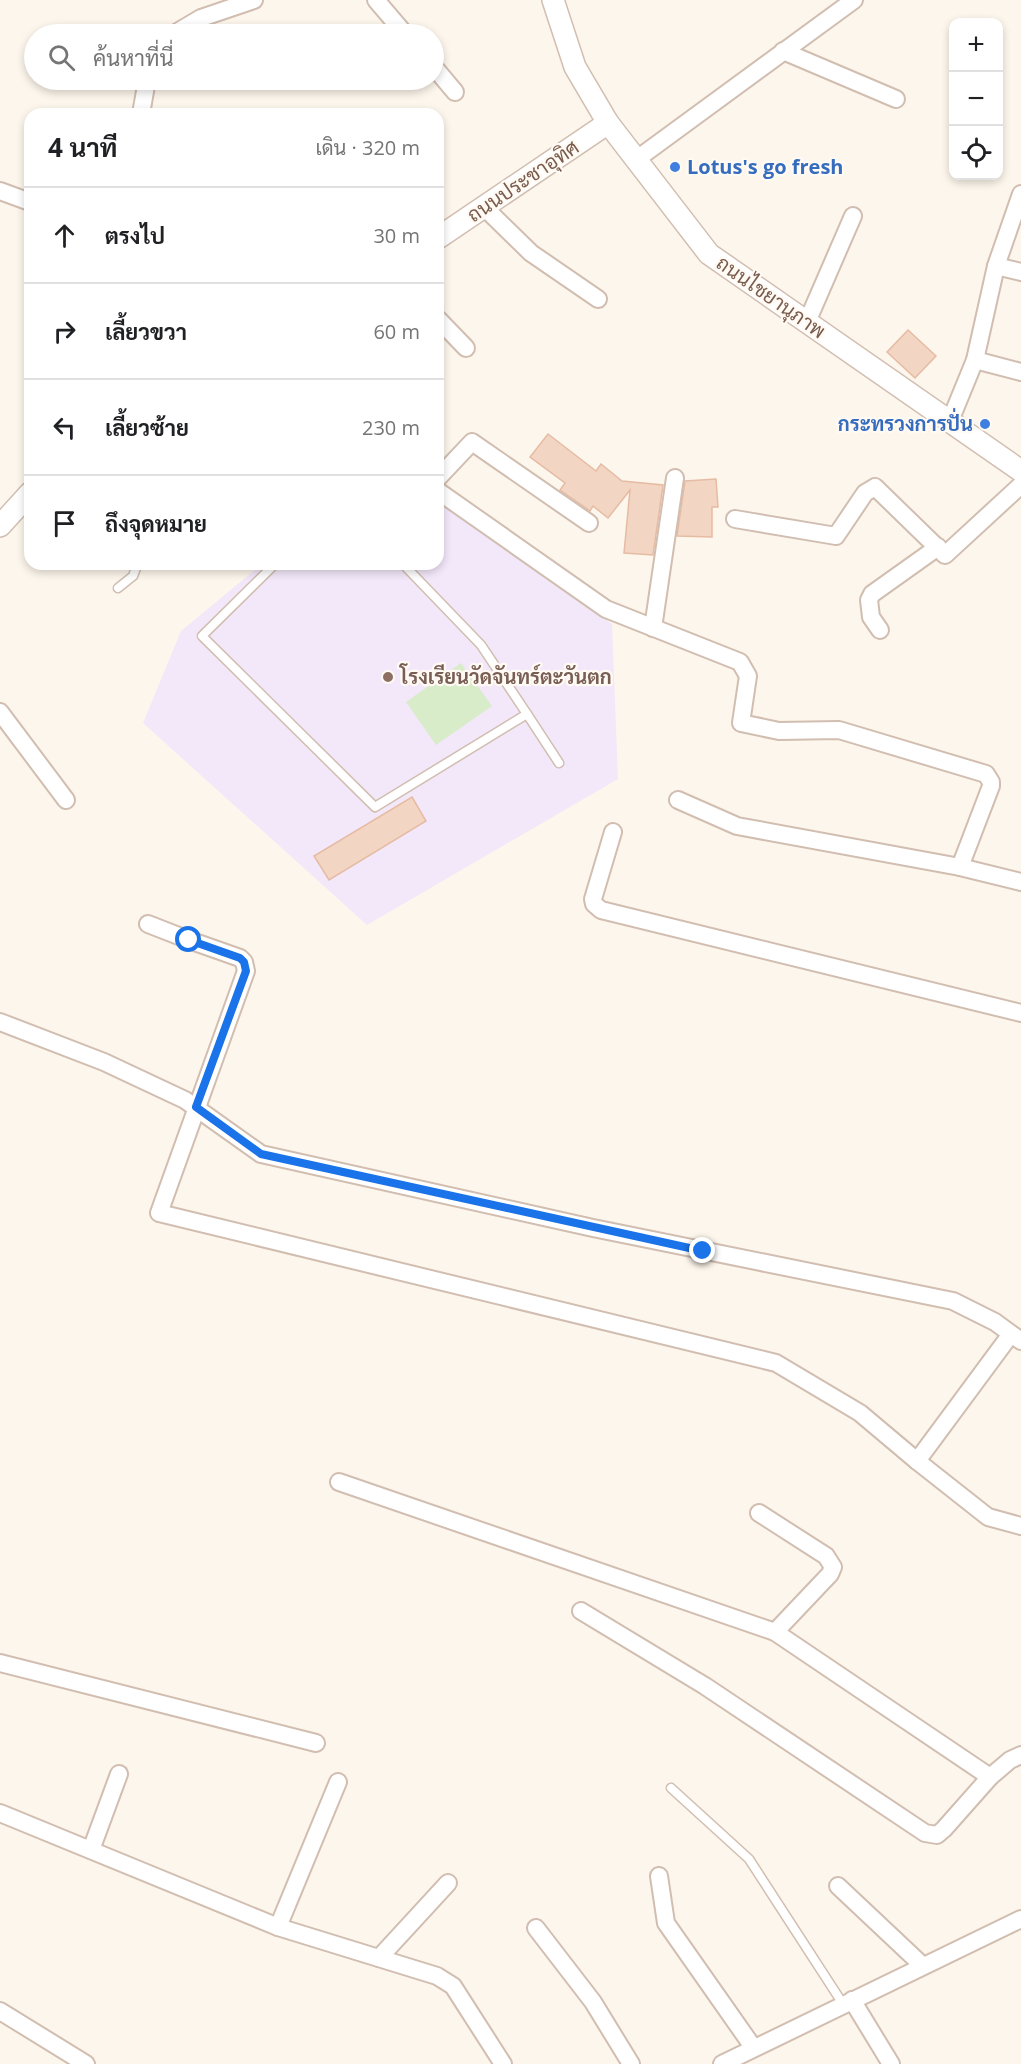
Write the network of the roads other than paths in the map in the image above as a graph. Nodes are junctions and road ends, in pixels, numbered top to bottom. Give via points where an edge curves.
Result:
1 (254, 0) edge
2 (376, 0) edge
3 (553, 0) edge
4 (854, 0) edge
5 (191, 24) edge
6 (396, 24) edge
7 (783, 51) junction
8 (444, 79) edge
9 (145, 90) edge
10 (455, 92) dead end
11 (897, 99) dead end
12 (142, 108) edge
13 (608, 123) junction
14 (637, 159) junction
15 (0, 191) edge
16 (1021, 194) edge
17 (24, 200) edge
18 (484, 207) junction
19 (853, 216) dead end
20 (444, 234) edge
21 (996, 266) junction
22 (1021, 272) edge
23 (598, 299) dead end
24 (807, 322) junction
25 (444, 325) edge
26 (466, 348) dead end
27 (975, 360) junction
28 (1021, 372) edge
29 (950, 421) junction
30 (1021, 471) edge
31 (444, 472) edge
32 (675, 478) dead end
33 (1021, 485) edge
34 (444, 495) edge
35 (24, 500) edge
36 (735, 519) dead end
37 (589, 523) dead end
38 (0, 526) edge
39 (938, 547) junction
40 (135, 570) edge
41 (269, 570) edge
42 (409, 570) edge
43 (118, 588) dead end
44 (653, 628) junction
45 (880, 630) dead end
46 (0, 712) edge
47 (527, 714) junction
48 (559, 763) dead end
49 (66, 800) dead end
50 (678, 800) dead end
51 (614, 832) dead end
52 (960, 867) junction
53 (1021, 882) edge
54 (148, 924) dead end
55 (1021, 1013) edge
56 (0, 1022) edge
57 (196, 1107) junction
58 (1016, 1337) edge
59 (917, 1461) junction
60 (339, 1482) dead end
61 (759, 1513) dead end
62 (1021, 1526) edge
63 (581, 1611) dead end
64 (775, 1632) junction
65 (0, 1663) edge
66 (316, 1743) dead end
67 (1021, 1755) edge
68 (119, 1774) dead end
69 (990, 1777) junction
70 (338, 1782) dead end
71 (671, 1788) dead end
72 (0, 1813) edge
73 (91, 1850) junction
74 (659, 1876) dead end
75 (448, 1883) dead end
76 (838, 1886) dead end
77 (1021, 1919) edge
78 (278, 1927) junction
79 (536, 1928) dead end
80 (379, 1958) junction
81 (923, 1966) junction
82 (848, 2002) junction
83 (0, 2011) edge
84 (750, 2055) edge
85 (86, 2064) edge
86 (503, 2064) edge
87 (631, 2064) edge
88 (722, 2064) edge
89 (891, 2064) edge

1 - 5 street
2 - 6 street
3 - 13 street, ถนนไชยานุภาพ via 575,68
4 - 7 street
7 - 11 street
7 - 14 street
8 - 10 street
9 - 12 street
13 - 14 street, ถนนไชยานุภาพ
13 - 18 street, ถนนประชาอุทิศ
14 - 24 street, ถนนไชยานุภาพ via 709,254
15 - 17 street
16 - 21 street
18 - 20 street, ถนนประชาอุทิศ
18 - 23 street via 531,253
19 - 24 street
21 - 22 street
21 - 27 street
24 - 29 street, ถนนไชยานุภาพ
25 - 26 street
27 - 28 street
27 - 29 street
29 - 30 street, ถนนไชยานุภาพ
31 - 37 street via 472,442
32 - 44 street
33 - 39 street via 945,555
34 - 44 street via 606,609
35 - 38 street
36 - 39 street via 837,536 865,493 875,487
39 - 45 street via 872,594 868,600 871,616
40 - 43 lane
41 - 47 lane via 202,636 375,807
42 - 47 lane via 481,645
44 - 52 street via 740,662 748,676 741,723 779,731 839,730 986,774 992,786
46 - 49 street
47 - 48 lane
50 - 52 street via 737,826
51 - 55 street via 593,899 601,910
52 - 53 street
54 - 57 street via 234,955 246,966
56 - 57 street via 104,1062
57 - 58 street via 261,1154 604,1230 953,1301
57 - 59 street via 159,1213 776,1363 860,1413
58 - 59 street
59 - 62 street via 988,1517
60 - 64 street
61 - 64 street via 826,1556 833,1567
63 - 69 street via 705,1686 925,1833 937,1835 945,1829
64 - 69 street
65 - 66 street
67 - 69 street
68 - 73 street
70 - 78 street
71 - 82 lane via 749,1859
72 - 73 street
73 - 78 street
74 - 84 street via 666,1923
75 - 80 street
76 - 81 street
77 - 81 street
78 - 80 street
79 - 87 street via 593,2002
80 - 86 street via 437,1976 453,1986
81 - 82 street
82 - 84 street
82 - 89 street
83 - 85 street
84 - 88 street

